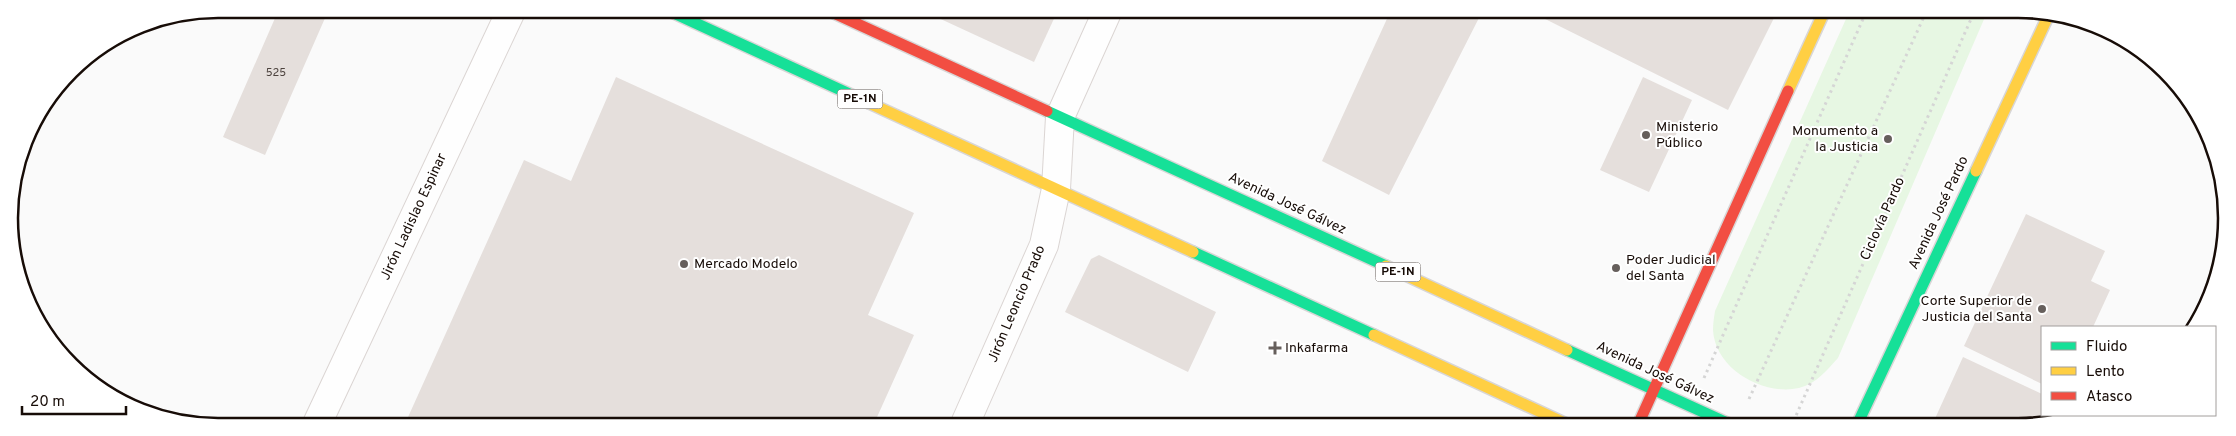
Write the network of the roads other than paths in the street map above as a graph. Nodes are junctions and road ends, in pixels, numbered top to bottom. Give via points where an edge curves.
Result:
1 (508, 18) edge
2 (685, 18) edge
3 (845, 18) edge
4 (1104, 18) edge
5 (1822, 18) edge
6 (2047, 19) edge
7 (1060, 117) junction
8 (1056, 189) junction
9 (1654, 389) junction
10 (320, 418) edge
11 (968, 418) edge
12 (1553, 418) edge
13 (1640, 418) edge
14 (1716, 418) edge
15 (1860, 418) edge

1 - 10 street, Jirón Ladislao Espinar
2 - 8 main road, PE-1N
3 - 7 main road, Avenida José Gálvez / PE-1N
4 - 7 street
5 - 9 main road
6 - 15 main road, Avenida José Pardo
7 - 8 street, Jirón Leoncio Prado
7 - 9 main road, Avenida José Gálvez / PE-1N
8 - 11 street, Jirón Leoncio Prado via 1044,245
8 - 12 main road, PE-1N
9 - 13 main road
9 - 14 main road, Avenida José Gálvez / PE-1N

